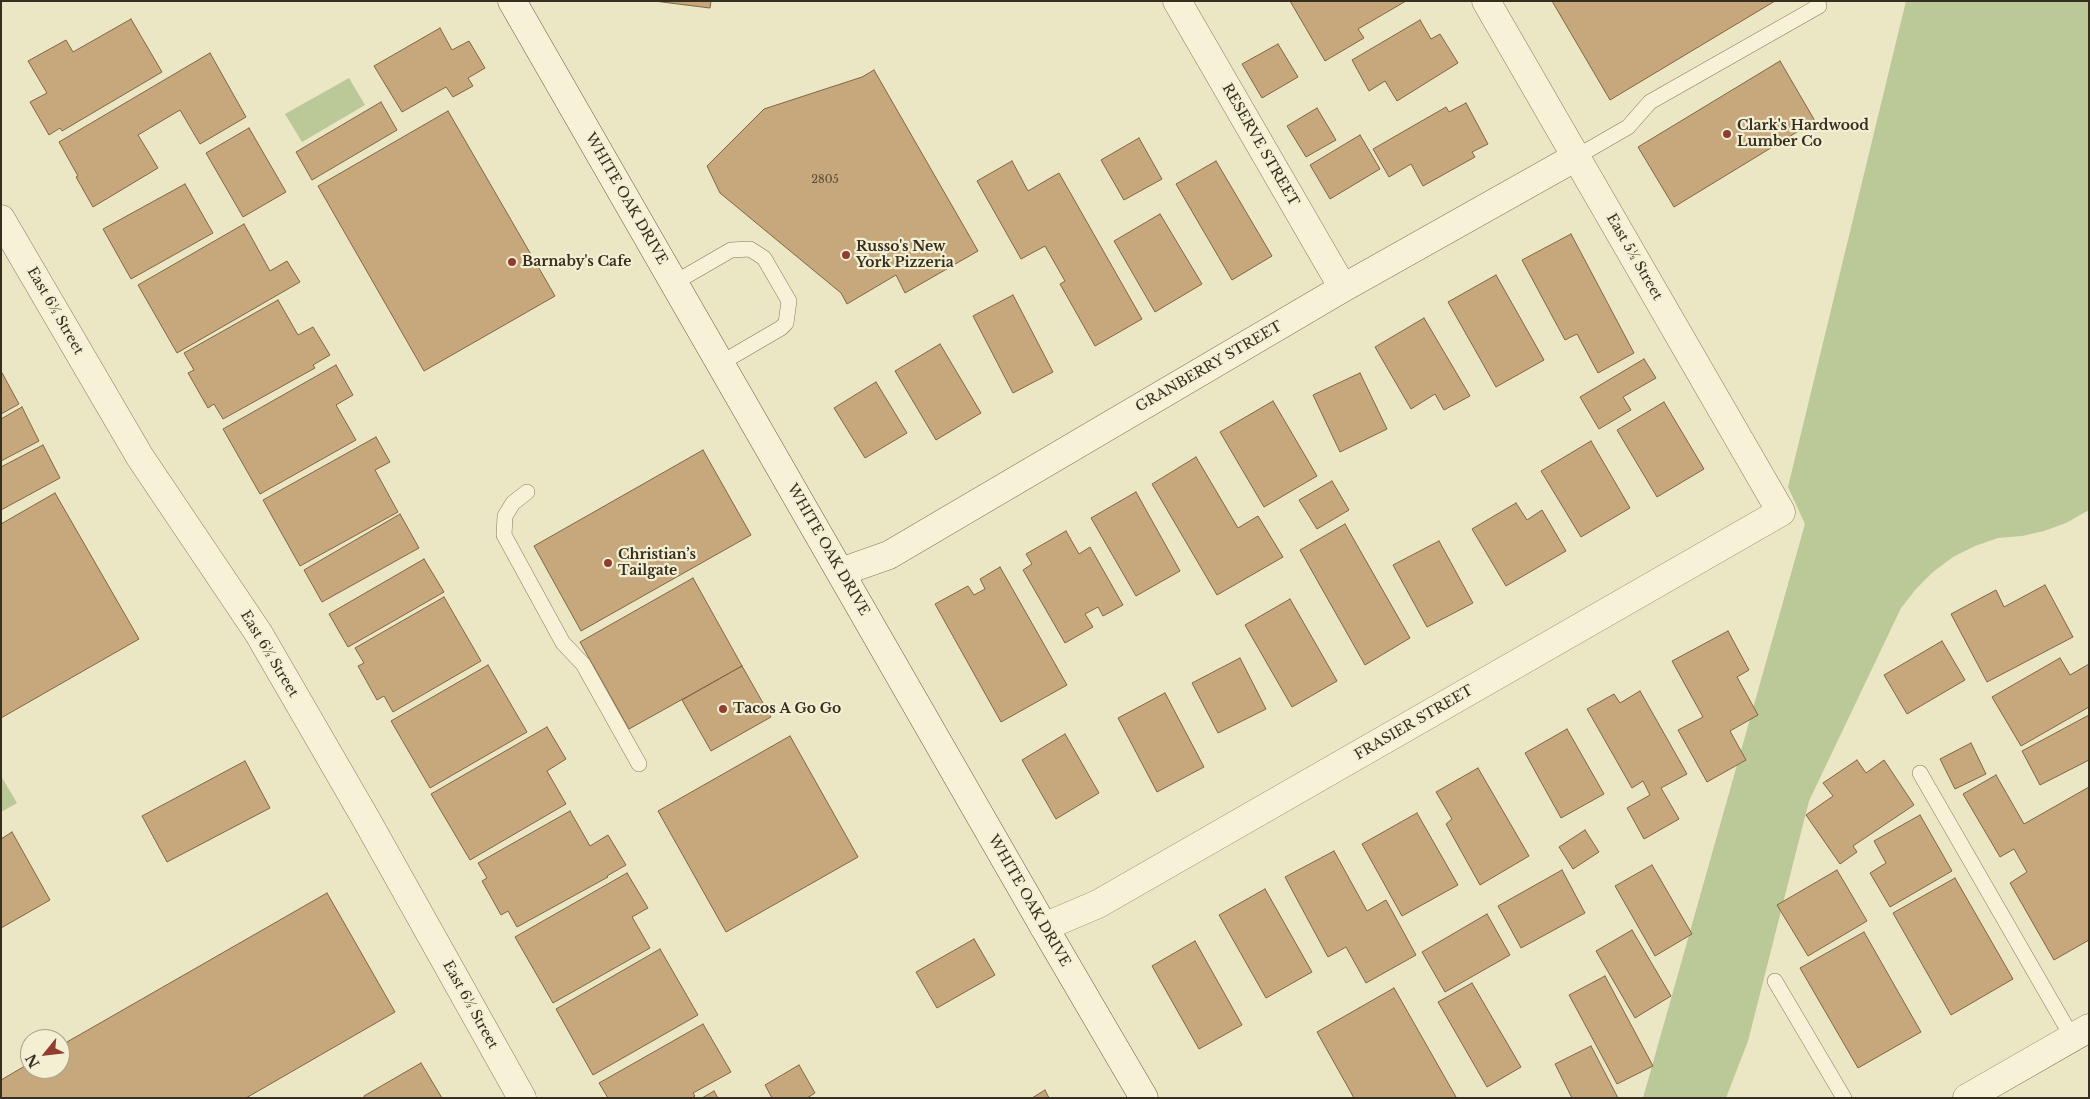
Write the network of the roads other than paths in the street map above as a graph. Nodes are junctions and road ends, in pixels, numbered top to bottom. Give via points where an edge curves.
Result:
1 (512, 1) edge
2 (1177, 1) edge
3 (1486, 1) edge
4 (1816, 1) edge
5 (1576, 157) junction
6 (1, 219) edge
7 (674, 283) junction
8 (1343, 288) junction
9 (721, 363) junction
10 (527, 492) dead end
11 (1781, 512) joint
12 (841, 572) junction
13 (639, 764) dead end
14 (1920, 773) dead end
15 (1044, 928) junction
16 (1775, 981) dead end
17 (2080, 1032) edge
18 (522, 1098) edge
19 (1144, 1098) edge
20 (1844, 1098) edge
21 (1968, 1098) edge

1 - 7 street, WHITE OAK DRIVE
2 - 8 street, RESERVE STREET
3 - 5 street, East 5½ Street
4 - 5 lane via 1819,6 1650,102 1628,127
5 - 8 street, GRANBERRY STREET
5 - 11 street, East 5½ Street
6 - 18 street, East 6½ Street via 140,458 260,634
7 - 9 street, WHITE OAK DRIVE
7 - 9 lane via 731,250 750,249 764,258 789,301 786,323
8 - 12 street, GRANBERRY STREET via 889,555
9 - 12 street, WHITE OAK DRIVE
10 - 13 lane via 513,503 505,516 504,535 563,643 583,664
11 - 15 street, FRASIER STREET via 1098,904
12 - 15 street, WHITE OAK DRIVE
14 - 17 lane
15 - 19 street, WHITE OAK DRIVE
16 - 20 lane
17 - 21 street

